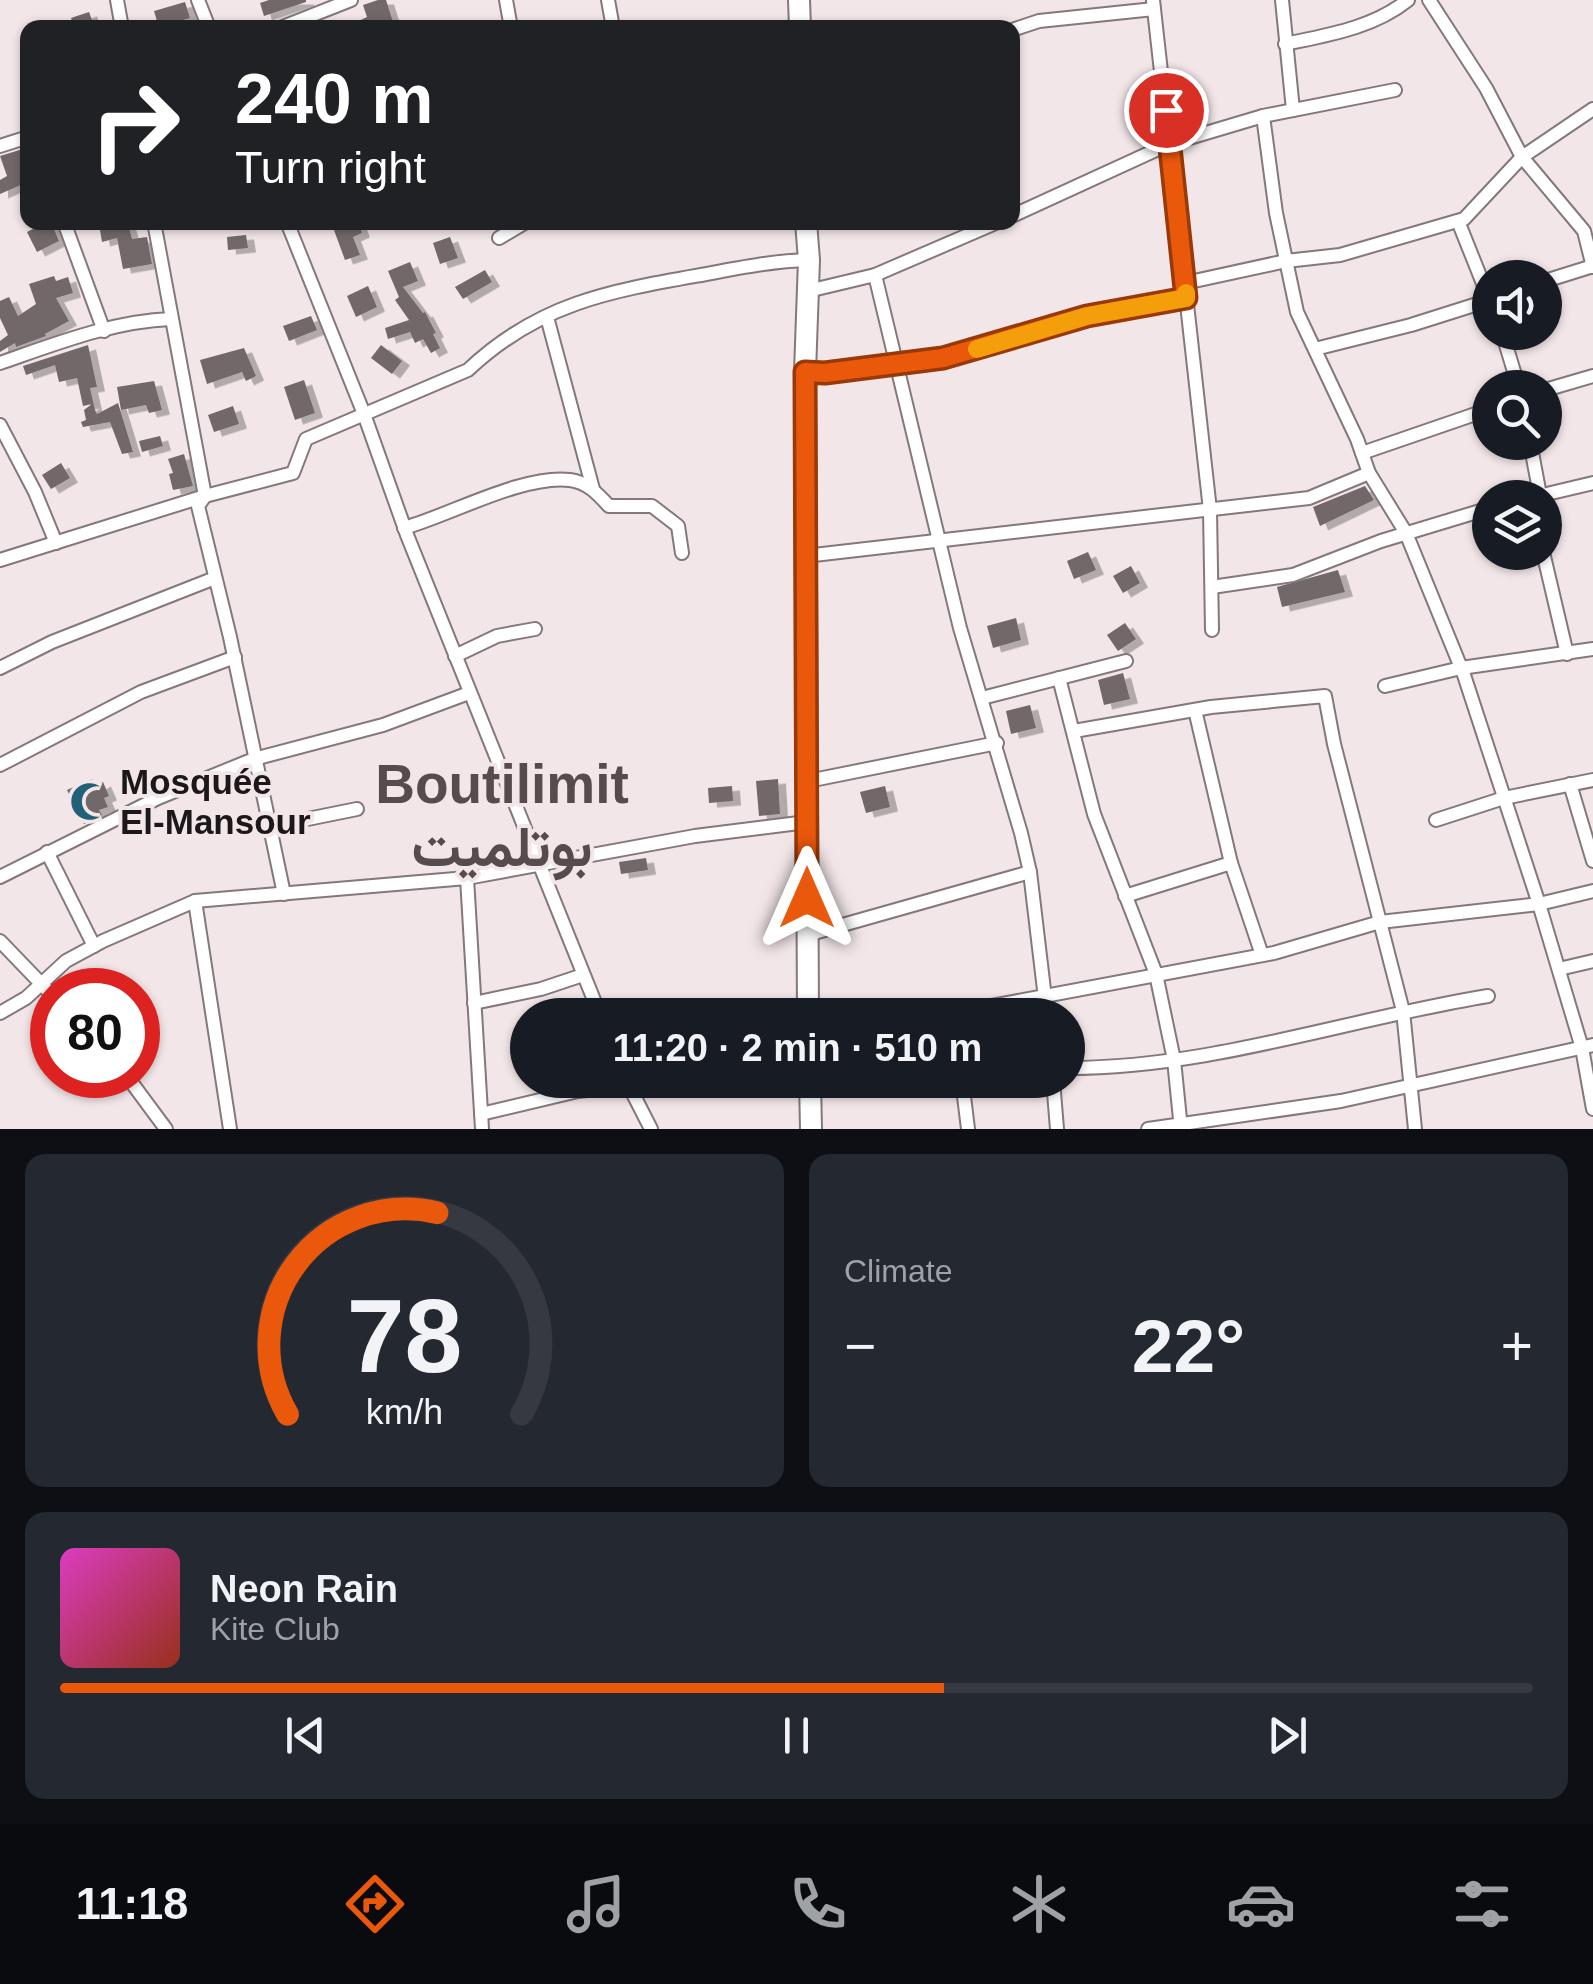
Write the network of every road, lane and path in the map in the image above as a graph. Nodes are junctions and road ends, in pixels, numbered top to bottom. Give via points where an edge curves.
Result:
1 (351, 0) edge
2 (1282, 0) edge
3 (1408, 0) edge
4 (1430, 0) edge
5 (1154, 4) edge
6 (300, 20) edge
7 (1020, 27) edge
8 (1286, 44) junction
9 (1395, 90) dead end
10 (1293, 110) junction
11 (1593, 110) edge
12 (1263, 116) junction
13 (0, 130) edge
14 (1169, 144) junction
15 (4, 145) edge
16 (1522, 157) junction
17 (1020, 212) edge
18 (1458, 221) junction
19 (67, 230) edge
20 (155, 230) edge
21 (290, 230) edge
22 (512, 230) edge
23 (807, 230) edge
24 (979, 230) edge
25 (499, 238) dead end
26 (809, 260) junction
27 (1474, 260) edge
28 (1286, 261) junction
29 (1593, 267) edge
30 (875, 275) junction
31 (1562, 276) edge
32 (1186, 290) junction
33 (808, 291) junction
34 (1472, 306) edge
35 (547, 317) junction
36 (171, 318) junction
37 (104, 330) junction
38 (1315, 349) junction
39 (0, 363) edge
40 (894, 364) junction
41 (805, 372) junction
42 (1593, 376) edge
43 (1562, 385) edge
44 (364, 414) junction
45 (1472, 415) edge
46 (0, 424) edge
47 (1362, 453) junction
48 (1369, 473) junction
49 (1593, 483) edge
50 (593, 489) junction
51 (1562, 490) edge
52 (206, 496) junction
53 (1210, 510) junction
54 (1472, 514) edge
55 (404, 528) junction
56 (1406, 534) junction
57 (941, 541) junction
58 (56, 543) junction
59 (682, 553) dead end
60 (805, 556) junction
61 (0, 560) edge
62 (1548, 570) edge
63 (215, 578) junction
64 (1212, 587) junction
65 (535, 629) dead end
66 (1212, 630) dead end
67 (1593, 649) edge
68 (1567, 654) junction
69 (455, 656) junction
70 (235, 657) junction
71 (1126, 662) dead end
72 (0, 668) edge
73 (1461, 668) junction
74 (1059, 678) junction
75 (1385, 686) dead end
76 (470, 693) junction
77 (982, 698) junction
78 (1195, 710) junction
79 (1074, 731) junction
80 (997, 743) junction
81 (254, 759) junction
82 (0, 765) edge
83 (808, 780) junction
84 (1593, 780) edge
85 (1570, 784) junction
86 (1504, 798) junction
87 (357, 809) dead end
88 (1436, 820) dead end
89 (807, 822) junction
90 (268, 827) junction
91 (47, 852) junction
92 (1593, 861) edge
93 (1231, 863) junction
94 (538, 865) junction
95 (1030, 872) junction
96 (0, 877) edge
97 (467, 878) junction
98 (1593, 892) edge
99 (284, 894) junction
100 (1125, 896) junction
101 (195, 902) junction
102 (1539, 904) junction
103 (1380, 922) junction
104 (808, 936) junction
105 (0, 940) edge
106 (94, 946) junction
107 (1262, 955) junction
108 (1593, 961) edge
109 (62, 968) edge
110 (1558, 970) junction
111 (30, 971) edge
112 (1156, 974) junction
113 (584, 975) junction
114 (1045, 994) junction
115 (1488, 996) dead end
116 (30, 998) edge
117 (593, 998) edge
118 (808, 998) edge
119 (1027, 998) edge
120 (1045, 998) edge
121 (474, 1003) junction
122 (1403, 1011) junction
123 (0, 1012) edge
124 (1587, 1046) edge
125 (1174, 1060) junction
126 (1085, 1068) edge
127 (1409, 1087) junction
128 (143, 1098) edge
129 (556, 1098) edge
130 (635, 1098) edge
131 (810, 1098) edge
132 (964, 1098) edge
133 (1054, 1098) edge
134 (1593, 1109) edge
135 (482, 1122) edge
136 (1180, 1126) edge
137 (166, 1129) edge
138 (230, 1129) edge
139 (651, 1129) edge
140 (810, 1129) edge
141 (968, 1129) edge
142 (1056, 1129) edge
143 (1148, 1129) edge
144 (1415, 1129) edge

1 - 6 street
2 - 8 street
3 - 8 street via 1388,16
4 - 16 street
5 - 7 street
5 - 14 street
8 - 10 street
9 - 10 street
10 - 12 street
11 - 16 street
12 - 14 street
12 - 28 street
13 - 15 street
14 - 17 street
14 - 32 street
16 - 18 street
16 - 29 street via 1584,231
18 - 27 street
18 - 28 street via 1340,255
19 - 37 street
20 - 36 street
21 - 44 street
22 - 25 street
23 - 26 highway
24 - 30 street
26 - 33 highway
26 - 35 street via 770,260 626,287
28 - 32 street
28 - 38 street
29 - 31 street
30 - 33 street
30 - 40 street
32 - 40 street via 943,358
32 - 53 street
33 - 41 highway
34 - 38 street
35 - 44 street via 468,370
35 - 50 street
36 - 37 street
36 - 52 street
37 - 39 street
38 - 47 street
40 - 41 street
40 - 57 street
41 - 60 highway
42 - 43 street
44 - 52 street via 306,440 294,473
44 - 55 street
45 - 47 street
46 - 58 street
47 - 48 street
48 - 53 street via 1309,498
48 - 56 street
49 - 51 street
50 - 55 street via 572,480 542,482
50 - 59 street via 609,506 652,506 678,526
52 - 58 street
52 - 63 street via 198,506
53 - 57 street
53 - 64 street
54 - 56 street
55 - 69 street
56 - 64 street via 1293,575
56 - 73 street
57 - 60 street
57 - 77 street
58 - 61 street
60 - 83 highway
62 - 68 street
63 - 70 street
63 - 72 street
64 - 66 street
65 - 69 street via 497,636
67 - 68 street
68 - 73 street
69 - 76 street
70 - 81 street
70 - 82 street via 140,692
71 - 74 street
73 - 75 street
73 - 86 street
74 - 77 street
74 - 79 street
76 - 81 street via 383,726
76 - 94 street
77 - 80 street
78 - 79 street
78 - 93 street
78 - 103 street via 1324,696
79 - 100 street via 1094,814
80 - 83 street
80 - 95 street
81 - 90 street
81 - 91 street
83 - 89 highway
84 - 85 street
85 - 86 street
85 - 92 street
86 - 88 street
86 - 102 street
87 - 90 street
89 - 94 street
89 - 104 highway
90 - 99 street
91 - 96 street
91 - 106 street
93 - 100 street
93 - 107 street
94 - 97 street
94 - 113 street
95 - 104 street
95 - 114 street
97 - 99 street
97 - 121 street
98 - 102 street
99 - 101 street
100 - 112 street
101 - 106 street
101 - 138 street
102 - 103 street
102 - 110 street
103 - 107 street
103 - 122 street
104 - 118 highway
105 - 111 street
106 - 109 street
107 - 112 street
108 - 110 street
110 - 124 street
112 - 114 street
112 - 125 street
113 - 117 street
113 - 121 street
114 - 119 street
114 - 120 street
115 - 122 street
116 - 123 street
121 - 135 street
122 - 125 street
122 - 127 street
124 - 127 street
124 - 134 street
125 - 126 street
125 - 136 street
127 - 136 street
127 - 144 street
128 - 137 street
129 - 135 street
130 - 139 street
131 - 140 highway
132 - 141 street
133 - 142 street
136 - 143 street

